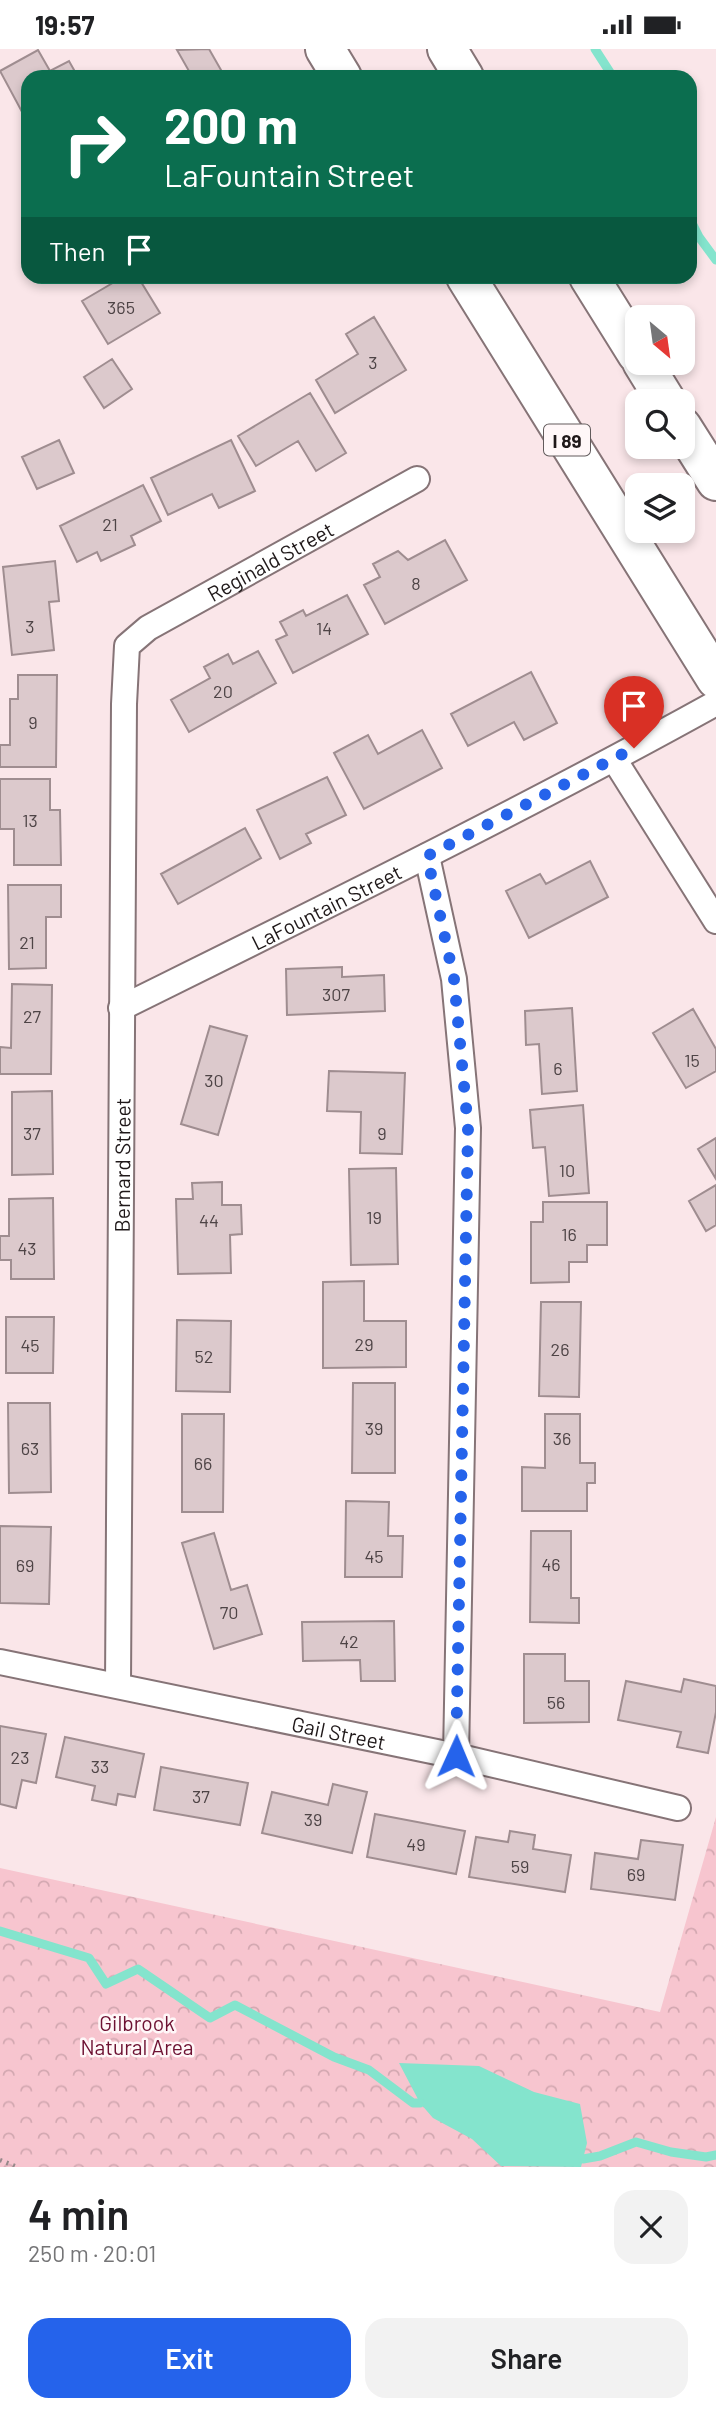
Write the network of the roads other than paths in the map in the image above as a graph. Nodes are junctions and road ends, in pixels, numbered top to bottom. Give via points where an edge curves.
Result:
1 (325, 49) edge
2 (447, 49) edge
3 (338, 70) edge
4 (460, 70) edge
5 (470, 284) edge
6 (593, 284) edge
7 (625, 335) edge
8 (695, 448) edge
9 (417, 479) dead end
10 (716, 481) edge
11 (127, 646) joint
12 (716, 680) edge
13 (716, 703) edge
14 (614, 759) junction
15 (427, 856) junction
16 (716, 921) edge
17 (121, 1008) junction
18 (0, 1662) edge
19 (118, 1685) junction
20 (456, 1756) junction
21 (678, 1808) dead end

1 - 3 highway
2 - 4 highway
5 - 12 highway, I 89
6 - 7 highway
8 - 10 highway
9 - 11 street, Reginald Street via 148,628
11 - 17 street, Bernard Street
13 - 14 street, LaFountain Street
14 - 15 street, LaFountain Street
14 - 16 street
15 - 17 street, LaFountain Street
15 - 20 street via 454,979 468,1128
17 - 19 street, Bernard Street
18 - 19 street, Gail Street
19 - 20 street, Gail Street
20 - 21 street, Gail Street

